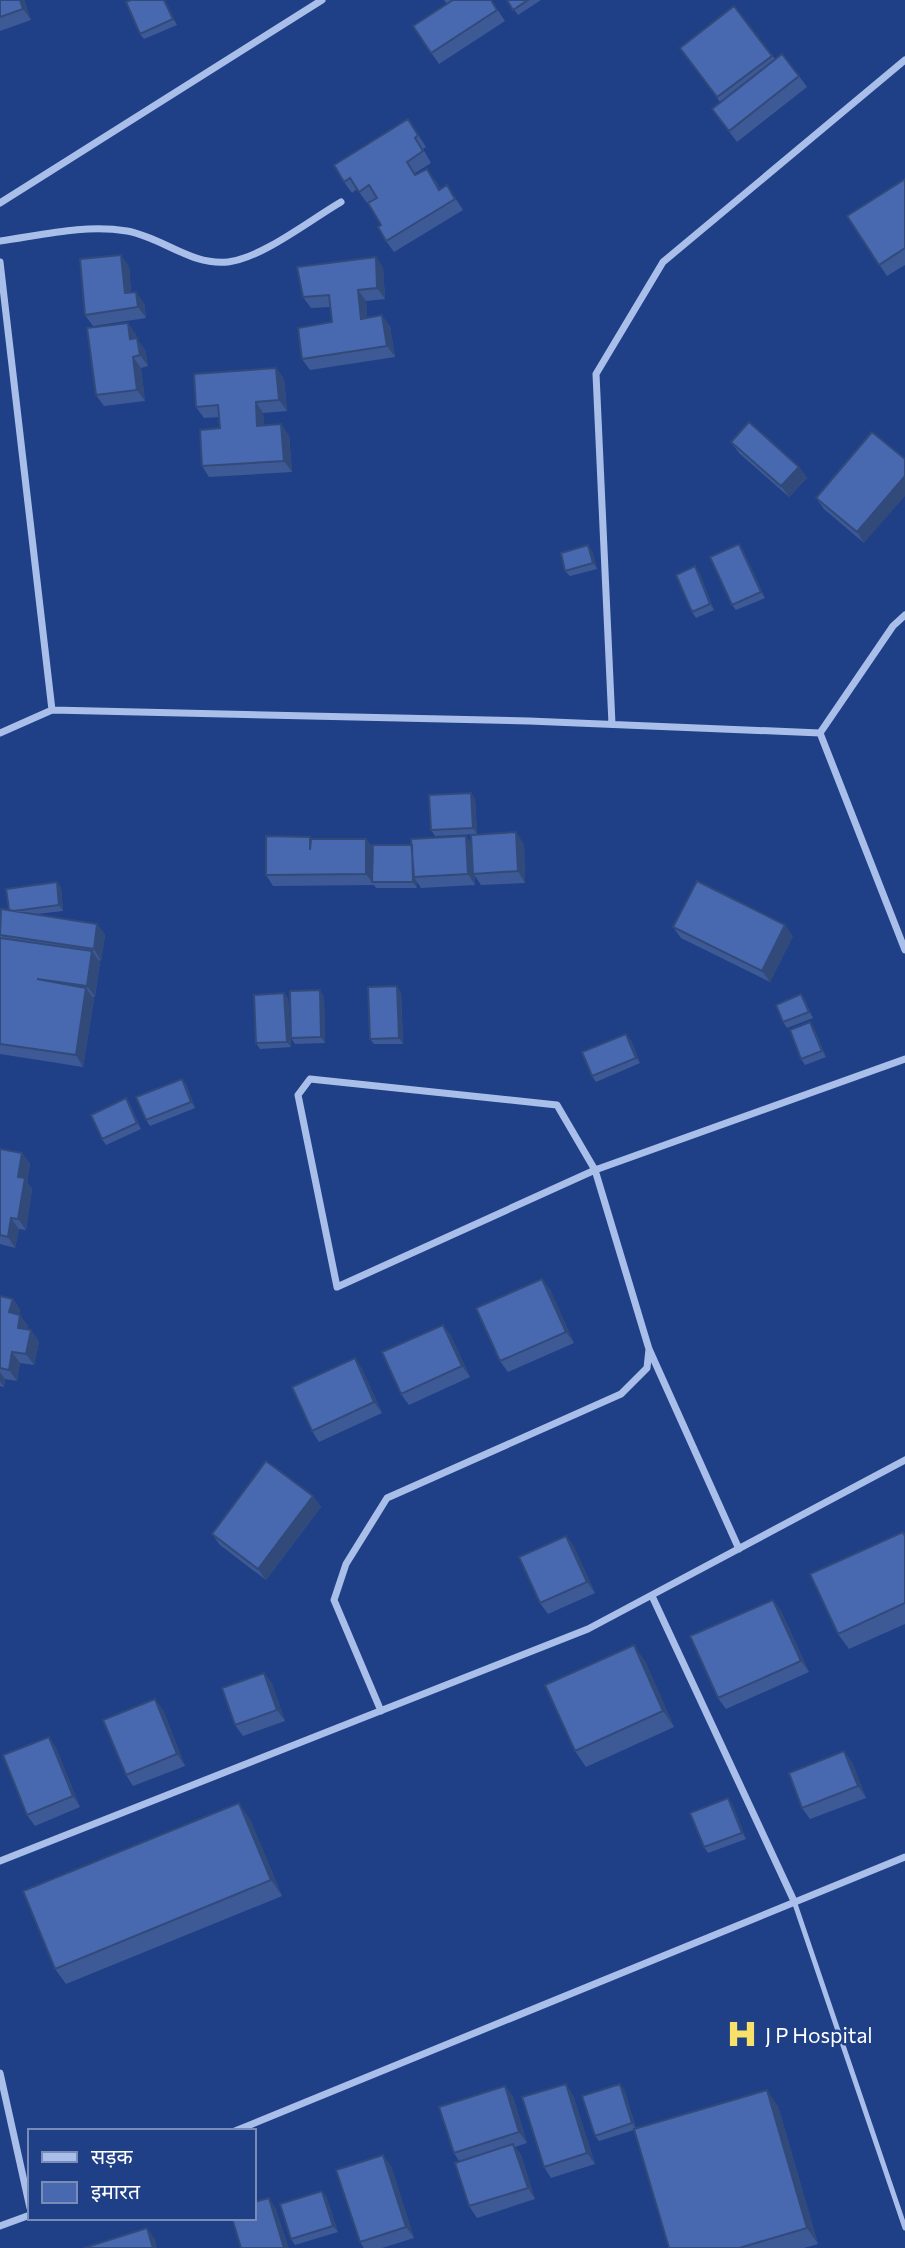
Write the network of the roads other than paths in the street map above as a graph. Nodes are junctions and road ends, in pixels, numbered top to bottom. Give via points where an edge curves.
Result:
1 (322, 0) edge
2 (905, 61) edge
3 (0, 202) edge
4 (341, 202) dead end
5 (0, 241) edge
6 (0, 262) edge
7 (905, 615) edge
8 (52, 710) junction
9 (612, 724) junction
10 (0, 733) edge
11 (820, 733) junction
12 (905, 950) edge
13 (905, 1059) edge
14 (595, 1170) junction
15 (649, 1349) junction
16 (905, 1460) edge
17 (738, 1549) junction
18 (652, 1596) junction
19 (381, 1711) junction
20 (905, 1857) edge
21 (0, 1861) edge
22 (794, 1901) junction
23 (0, 2073) edge
24 (240, 2129) edge
25 (28, 2199) edge
26 (28, 2216) edge
27 (0, 2226) edge
28 (905, 2228) edge

1 - 3 street
2 - 9 street via 663,262 596,374
4 - 5 street via 250,256 229,262 206,262 131,232 101,228
6 - 8 street
7 - 11 street
8 - 9 street
8 - 10 street
9 - 11 street
11 - 12 street
13 - 14 street
14 - 14 street via 557,1105 310,1079 298,1096 337,1287
14 - 15 street
15 - 17 street
15 - 19 street via 647,1368 621,1394 387,1498 346,1564 334,1600
16 - 17 street
17 - 18 street
18 - 19 street via 588,1629
18 - 22 street
19 - 21 street
20 - 22 street
22 - 24 street
22 - 28 lane
23 - 25 street
26 - 27 street

